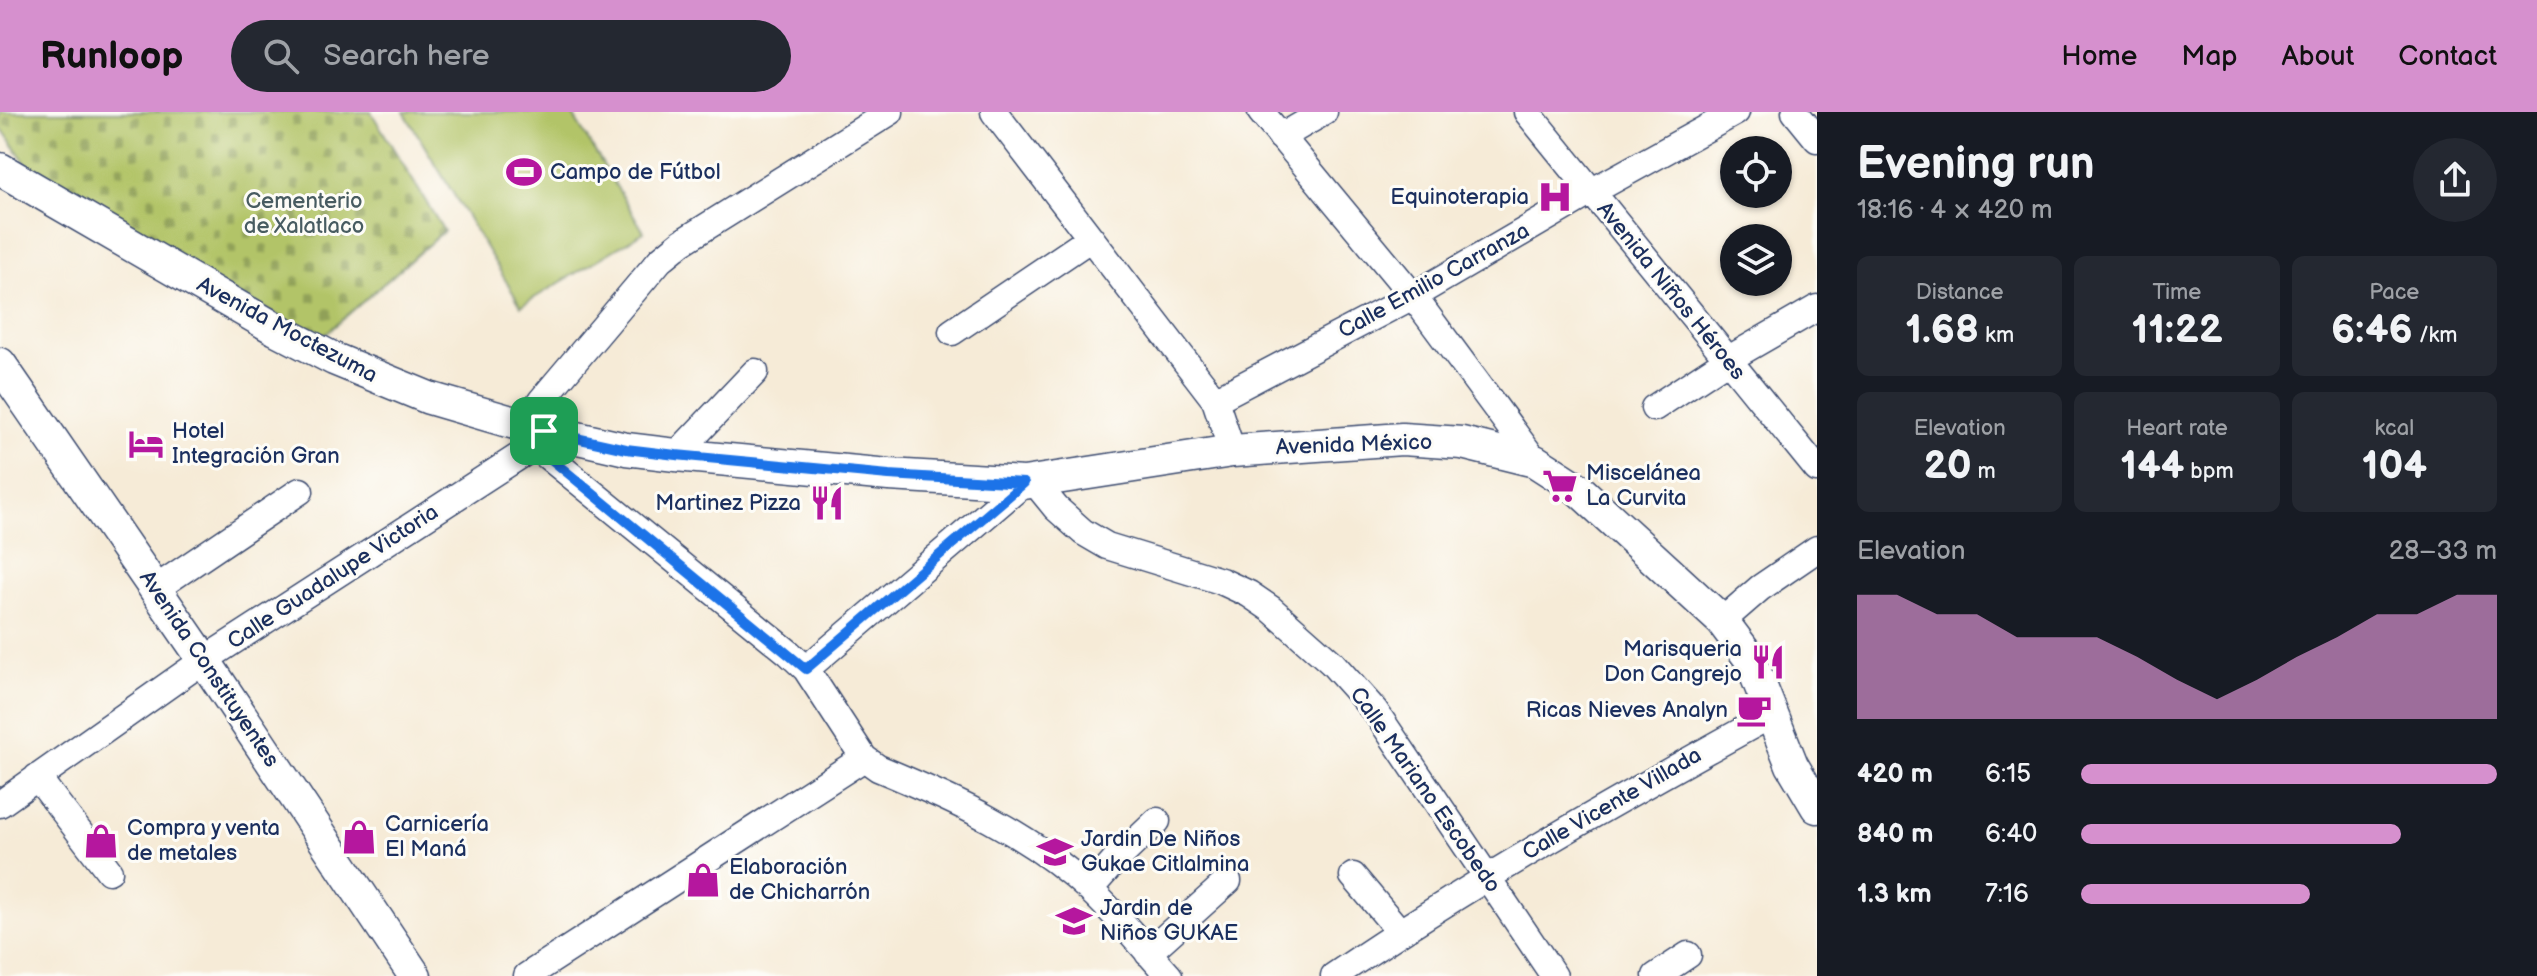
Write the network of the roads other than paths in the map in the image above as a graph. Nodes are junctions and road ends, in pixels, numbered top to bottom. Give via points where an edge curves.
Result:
1 (890, 112) edge
2 (994, 112) edge
3 (1261, 112) edge
4 (1324, 112) edge
5 (1527, 112) edge
6 (1736, 112) edge
7 (1795, 112) edge
8 (1281, 137) junction
9 (1817, 139) edge
10 (0, 169) edge
11 (1591, 192) junction
12 (1091, 238) junction
13 (1413, 296) junction
14 (1817, 308) edge
15 (952, 332) dead end
16 (1727, 360) junction
17 (0, 364) edge
18 (755, 372) dead end
19 (1215, 400) junction
20 (1654, 408) dead end
21 (535, 434) junction
22 (1232, 451) junction
23 (676, 455) junction
24 (1535, 461) junction
25 (1817, 469) edge
26 (1029, 482) junction
27 (300, 491) dead end
28 (1817, 549) edge
29 (155, 589) junction
30 (1722, 621) junction
31 (204, 660) junction
32 (806, 669) junction
33 (1771, 715) junction
34 (864, 758) junction
35 (37, 777) junction
36 (0, 804) edge
37 (1817, 807) edge
38 (1157, 821) dead end
39 (109, 871) dead end
40 (1353, 876) dead end
41 (1487, 876) junction
42 (1228, 881) dead end
43 (1090, 889) junction
44 (1400, 932) junction
45 (1148, 953) junction
46 (1688, 955) dead end
47 (415, 976) edge
48 (527, 976) edge
49 (1169, 976) edge
50 (1334, 976) edge
51 (1554, 976) edge
52 (1656, 976) edge

1 - 21 street, Calle Guadalupe Victoria via 660,260 541,401
2 - 12 street
3 - 8 street
4 - 8 street
5 - 11 street, Avenida Niños Héroes
6 - 11 street, Calle Emilio Carranza
7 - 9 street
8 - 13 street
10 - 21 main road, Avenida Moctezuma via 334,359
11 - 13 street, Calle Emilio Carranza
11 - 16 street, Avenida Niños Héroes
12 - 15 street
12 - 19 street
13 - 19 street, Calle Emilio Carranza
13 - 24 street
14 - 16 street
16 - 20 street
16 - 25 street, Avenida Niños Héroes
17 - 29 main road, Avenida Constituyentes
18 - 23 street
19 - 22 street
21 - 23 main road, Avenida Moctezuma
21 - 31 street, Calle Guadalupe Victoria
21 - 32 street
22 - 24 main road, Avenida México via 1402,439 1462,443
22 - 26 main road, Avenida México
23 - 26 main road, Avenida Moctezuma
24 - 30 main road, Avenida México via 1577,488
26 - 32 street
26 - 41 street, Calle Mariano Escobedo via 1083,532 1107,546 1221,581 1249,594 1292,626 1375,711
27 - 29 street
28 - 30 street
29 - 31 main road, Avenida Constituyentes
30 - 33 main road via 1749,657
31 - 35 street, Calle Guadalupe Victoria
31 - 47 main road, Avenida Constituyentes
32 - 34 street
33 - 37 main road via 1800,782
33 - 41 street, Calle Vicente Villada
34 - 43 street via 999,822
34 - 48 street
35 - 36 street, Calle Guadalupe Victoria
35 - 39 street
38 - 43 street
40 - 44 street
41 - 44 street, Calle Vicente Villada
41 - 51 street, Calle Mariano Escobedo
42 - 45 street
43 - 45 street
44 - 50 street, Calle Vicente Villada
45 - 49 street
46 - 52 street

